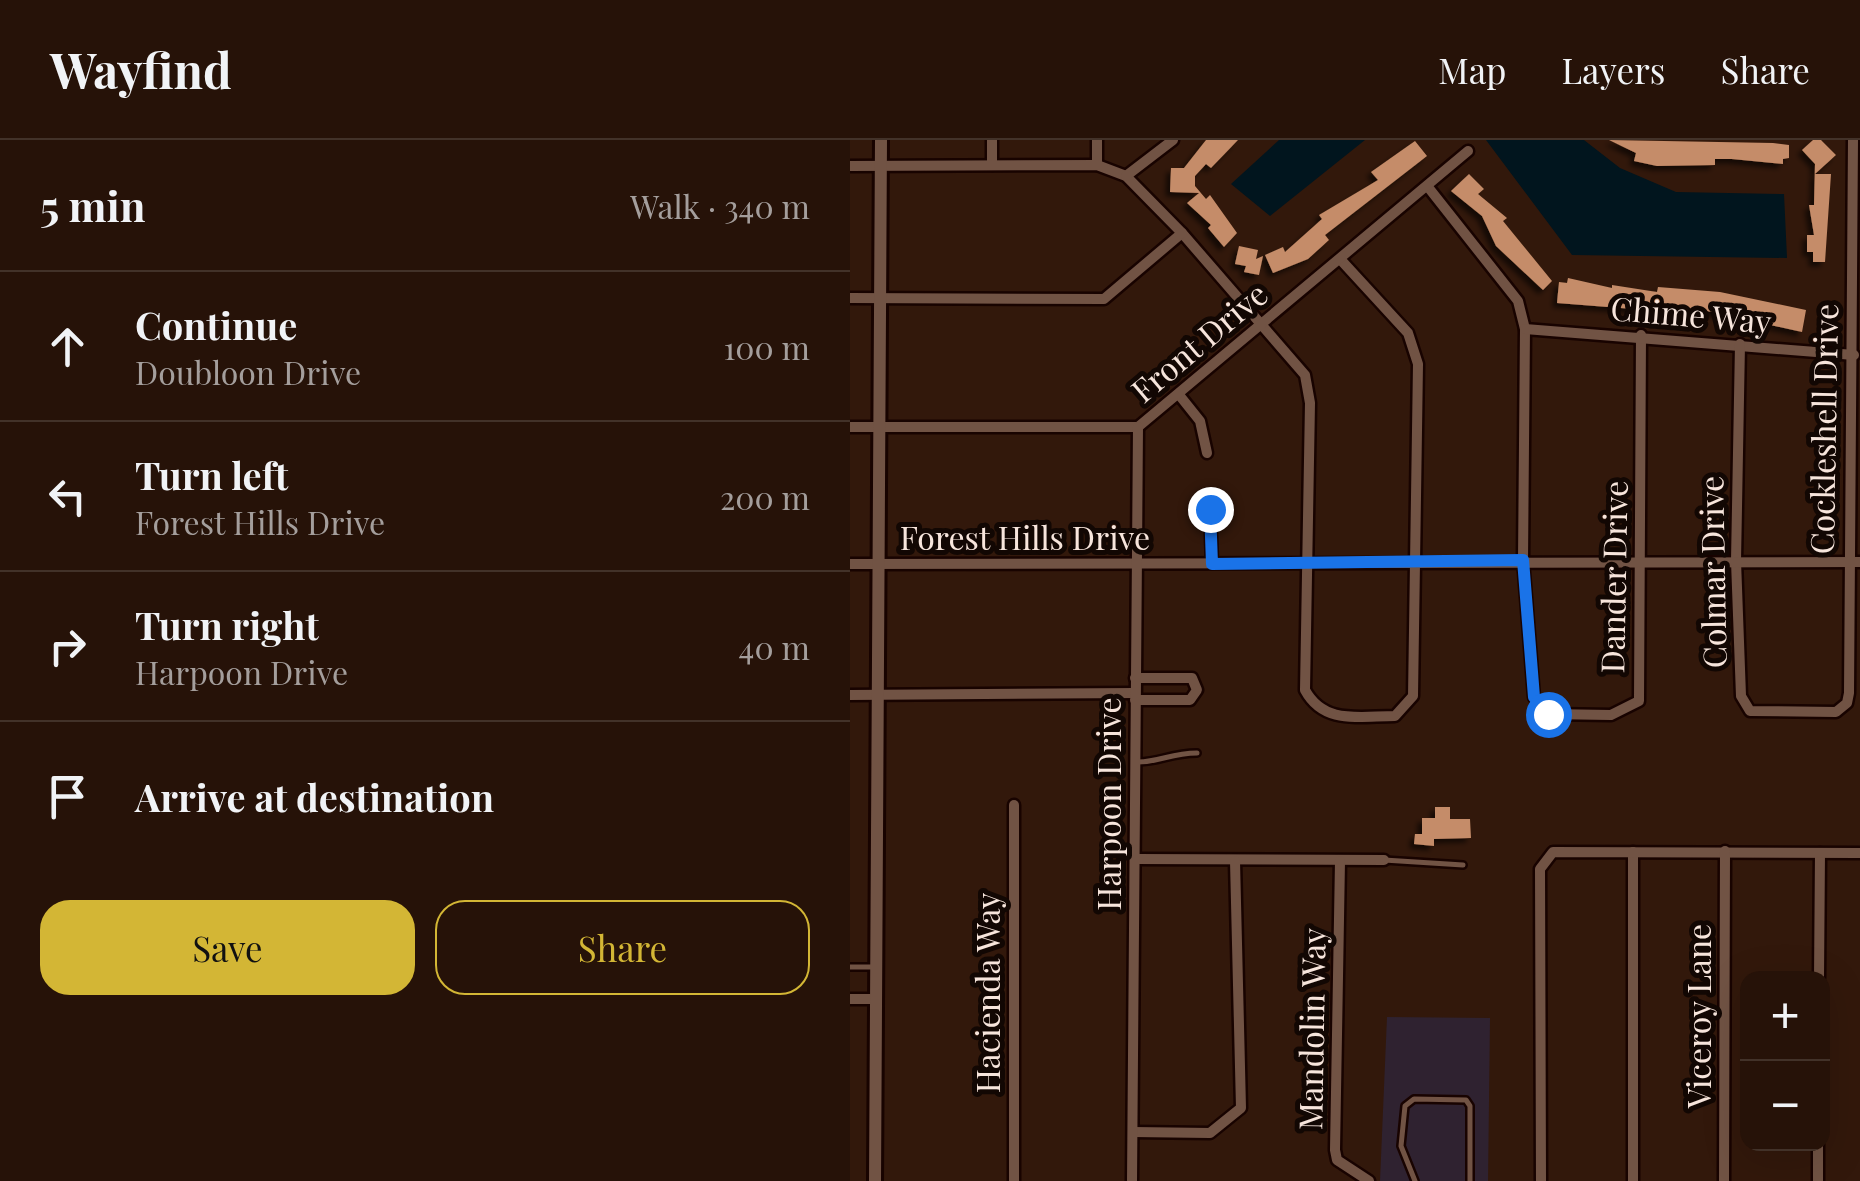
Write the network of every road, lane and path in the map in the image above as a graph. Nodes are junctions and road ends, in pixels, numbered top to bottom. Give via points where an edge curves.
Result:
1 (880, 140) edge
2 (992, 140) edge
3 (1097, 140) edge
4 (1173, 140) edge
5 (1853, 140) edge
6 (1468, 151) dead end
7 (992, 165) junction
8 (1097, 165) junction
9 (850, 166) edge
10 (880, 166) junction
11 (1126, 176) junction
12 (1428, 187) junction
13 (1182, 233) junction
14 (1340, 259) junction
15 (850, 298) edge
16 (880, 298) junction
17 (1263, 324) junction
18 (1525, 330) junction
19 (1642, 336) junction
20 (1740, 344) junction
21 (1854, 355) junction
22 (1180, 396) junction
23 (850, 427) edge
24 (880, 427) junction
25 (1138, 427) junction
26 (1208, 453) dead end
27 (1210, 509) dead end
28 (1523, 560) junction
29 (1642, 560) junction
30 (1736, 561) junction
31 (1308, 562) junction
32 (1847, 562) junction
33 (1860, 562) edge
34 (1137, 563) junction
35 (850, 564) edge
36 (880, 564) junction
37 (1212, 564) junction
38 (1415, 564) junction
39 (1135, 678) junction
40 (850, 694) edge
41 (877, 694) junction
42 (1135, 696) junction
43 (1836, 712) joint
44 (1197, 754) dead end
45 (1135, 762) junction
46 (1014, 805) dead end
47 (1633, 852) junction
48 (1725, 852) junction
49 (1860, 853) edge
50 (1820, 854) junction
51 (1136, 860) junction
52 (1340, 860) junction
53 (1384, 860) joint
54 (1235, 861) junction
55 (1463, 865) dead end
56 (850, 967) edge
57 (874, 967) junction
58 (1819, 971) edge
59 (850, 999) edge
60 (874, 999) junction
61 (1132, 1132) junction
62 (1818, 1151) edge
63 (875, 1181) edge
64 (1014, 1181) edge
65 (1132, 1181) edge
66 (1368, 1181) edge
67 (1415, 1181) edge
68 (1470, 1181) edge
69 (1541, 1181) edge
70 (1634, 1181) edge
71 (1724, 1181) edge
72 (1818, 1181) edge

1 - 10 street
2 - 7 street
3 - 8 street
4 - 11 street
5 - 21 street, Cockleshell Drive
6 - 12 street, Front Drive
7 - 8 street
7 - 10 street
8 - 11 street
9 - 10 street
10 - 16 street
11 - 13 street
12 - 14 street, Front Drive
12 - 18 street via 1518,301
13 - 16 street via 1104,299
13 - 17 street
14 - 17 street, Front Drive
14 - 38 street via 1416,350
15 - 16 street
16 - 24 street
17 - 22 street, Front Drive
17 - 31 street via 1305,375
18 - 19 street, Chime Way
18 - 28 street
19 - 20 street, Chime Way
19 - 29 street, Dander Drive
20 - 21 street, Chime Way
20 - 30 street, Colmar Drive
21 - 32 street, Cockleshell Drive
22 - 25 street, Front Drive
22 - 26 street via 1200,422
23 - 24 street, Front Drive
24 - 25 street, Front Drive
24 - 36 street
25 - 34 street, Harpoon Drive
27 - 37 street
28 - 29 street, Forest Hills Drive
28 - 29 street, Dander Drive via 1534,697 1548,714 1610,715 1639,701
28 - 38 street, Forest Hills Drive
29 - 30 street, Forest Hills Drive
30 - 32 street, Forest Hills Drive
30 - 43 street, Colmar Drive via 1744,704 1750,711
31 - 37 street, Forest Hills Drive
31 - 38 street, Forest Hills Drive
31 - 38 street via 1305,690 1314,707 1330,716 1395,716 1413,696
32 - 33 street, Forest Hills Drive
32 - 43 street, Cockleshell Drive via 1849,693
34 - 36 street, Forest Hills Drive
34 - 37 street, Forest Hills Drive
34 - 39 street, Harpoon Drive
35 - 36 street, Forest Hills Drive
36 - 41 street
39 - 42 street, Harpoon Drive
39 - 42 street via 1192,678 1198,690 1190,700
40 - 41 street
41 - 42 street
41 - 57 street
42 - 45 street, Harpoon Drive
44 - 45 lane
45 - 51 street, Harpoon Drive
46 - 64 street, Hacienda Way
47 - 48 street
47 - 69 street via 1553,852 1540,869
47 - 70 street
48 - 50 street
48 - 71 street, Viceroy Lane
49 - 50 street
50 - 58 street
51 - 54 street
51 - 61 street, Harpoon Drive
52 - 53 street
52 - 54 street
52 - 66 street, Mandolin Way via 1335,1150 1337,1160
53 - 55 lane
54 - 61 street via 1241,1108 1210,1133
56 - 57 lane
57 - 60 street
59 - 60 street
60 - 63 street
61 - 65 street, Harpoon Drive
62 - 72 street
67 - 68 lane via 1401,1146 1405,1106 1414,1099 1466,1100

